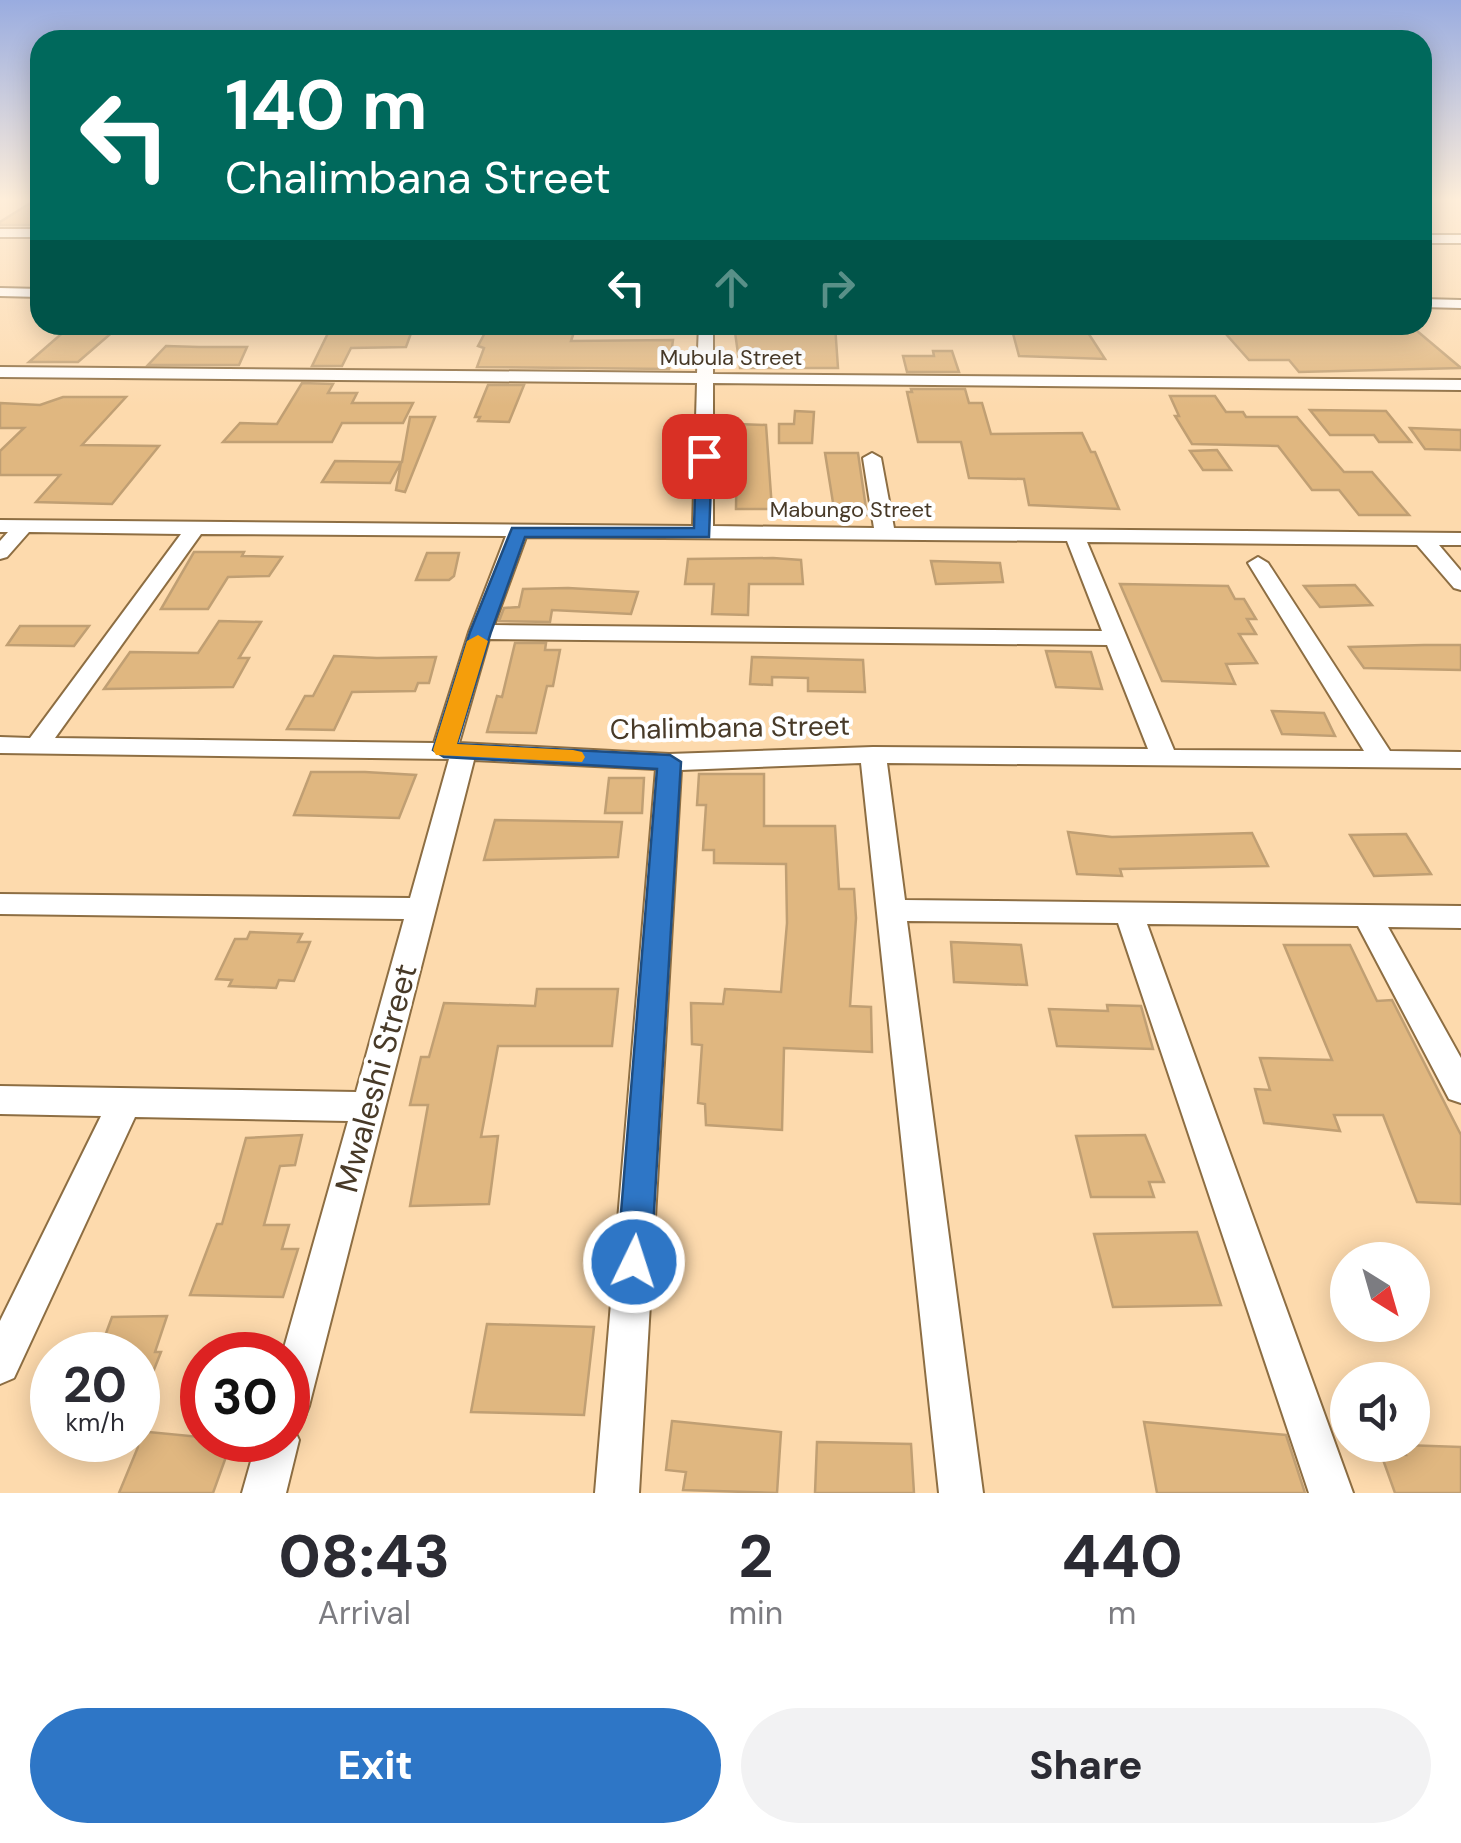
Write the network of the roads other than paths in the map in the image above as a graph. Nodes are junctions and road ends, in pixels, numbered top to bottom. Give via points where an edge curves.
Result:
1 (0, 292) edge
2 (30, 293) edge
3 (1432, 303) edge
4 (1461, 304) edge
5 (706, 335) edge
6 (0, 372) edge
7 (706, 380) junction
8 (1461, 385) edge
9 (872, 458) dead end
10 (0, 526) edge
11 (24, 526) junction
12 (194, 529) junction
13 (518, 532) junction
14 (703, 534) junction
15 (885, 535) junction
16 (1075, 536) junction
17 (1424, 539) junction
18 (1461, 539) edge
19 (0, 553) edge
20 (1258, 563) dead end
21 (1461, 584) edge
22 (480, 632) junction
23 (1114, 638) junction
24 (0, 745) edge
25 (37, 745) junction
26 (454, 750) junction
27 (873, 754) junction
28 (1164, 757) junction
29 (1382, 759) junction
30 (1461, 760) edge
31 (670, 762) junction
32 (0, 904) edge
33 (422, 908) junction
34 (893, 910) junction
35 (1129, 913) junction
36 (1367, 915) junction
37 (1461, 917) edge
38 (1461, 1089) edge
39 (0, 1100) edge
40 (126, 1102) junction
41 (368, 1107) junction
42 (308, 1332) edge
43 (0, 1364) edge
44 (272, 1462) edge
45 (264, 1493) edge
46 (618, 1493) edge
47 (961, 1493) edge
48 (1331, 1493) edge

1 - 2 street
3 - 4 street
5 - 7 street
6 - 7 street, Mubula Street
7 - 8 street, Mubula Street
7 - 14 street
9 - 15 street
10 - 11 street, Mabungo Street
11 - 12 street, Mabungo Street
11 - 19 street
12 - 13 street, Mabungo Street
12 - 25 street
13 - 14 street, Mabungo Street
13 - 22 street, Mwaleshi Street
14 - 15 street, Mabungo Street
15 - 16 street, Mabungo Street
16 - 17 street, Mabungo Street
16 - 23 street
17 - 18 street, Mabungo Street
17 - 21 street
20 - 29 street
22 - 23 street
22 - 26 street, Mwaleshi Street
23 - 28 street
24 - 25 street, Chalimbana Street
25 - 26 street, Chalimbana Street
26 - 31 street, Chalimbana Street
26 - 33 street, Mwaleshi Street
27 - 28 street, Chalimbana Street
27 - 31 street, Chalimbana Street
27 - 34 street
28 - 29 street, Chalimbana Street
29 - 30 street, Chalimbana Street
31 - 46 street
32 - 33 street
33 - 41 street, Mwaleshi Street
34 - 35 street
34 - 47 street
35 - 36 street
35 - 48 street
36 - 37 street
36 - 38 street
39 - 40 street
40 - 41 street
40 - 43 street
41 - 42 street, Mwaleshi Street
44 - 45 street

